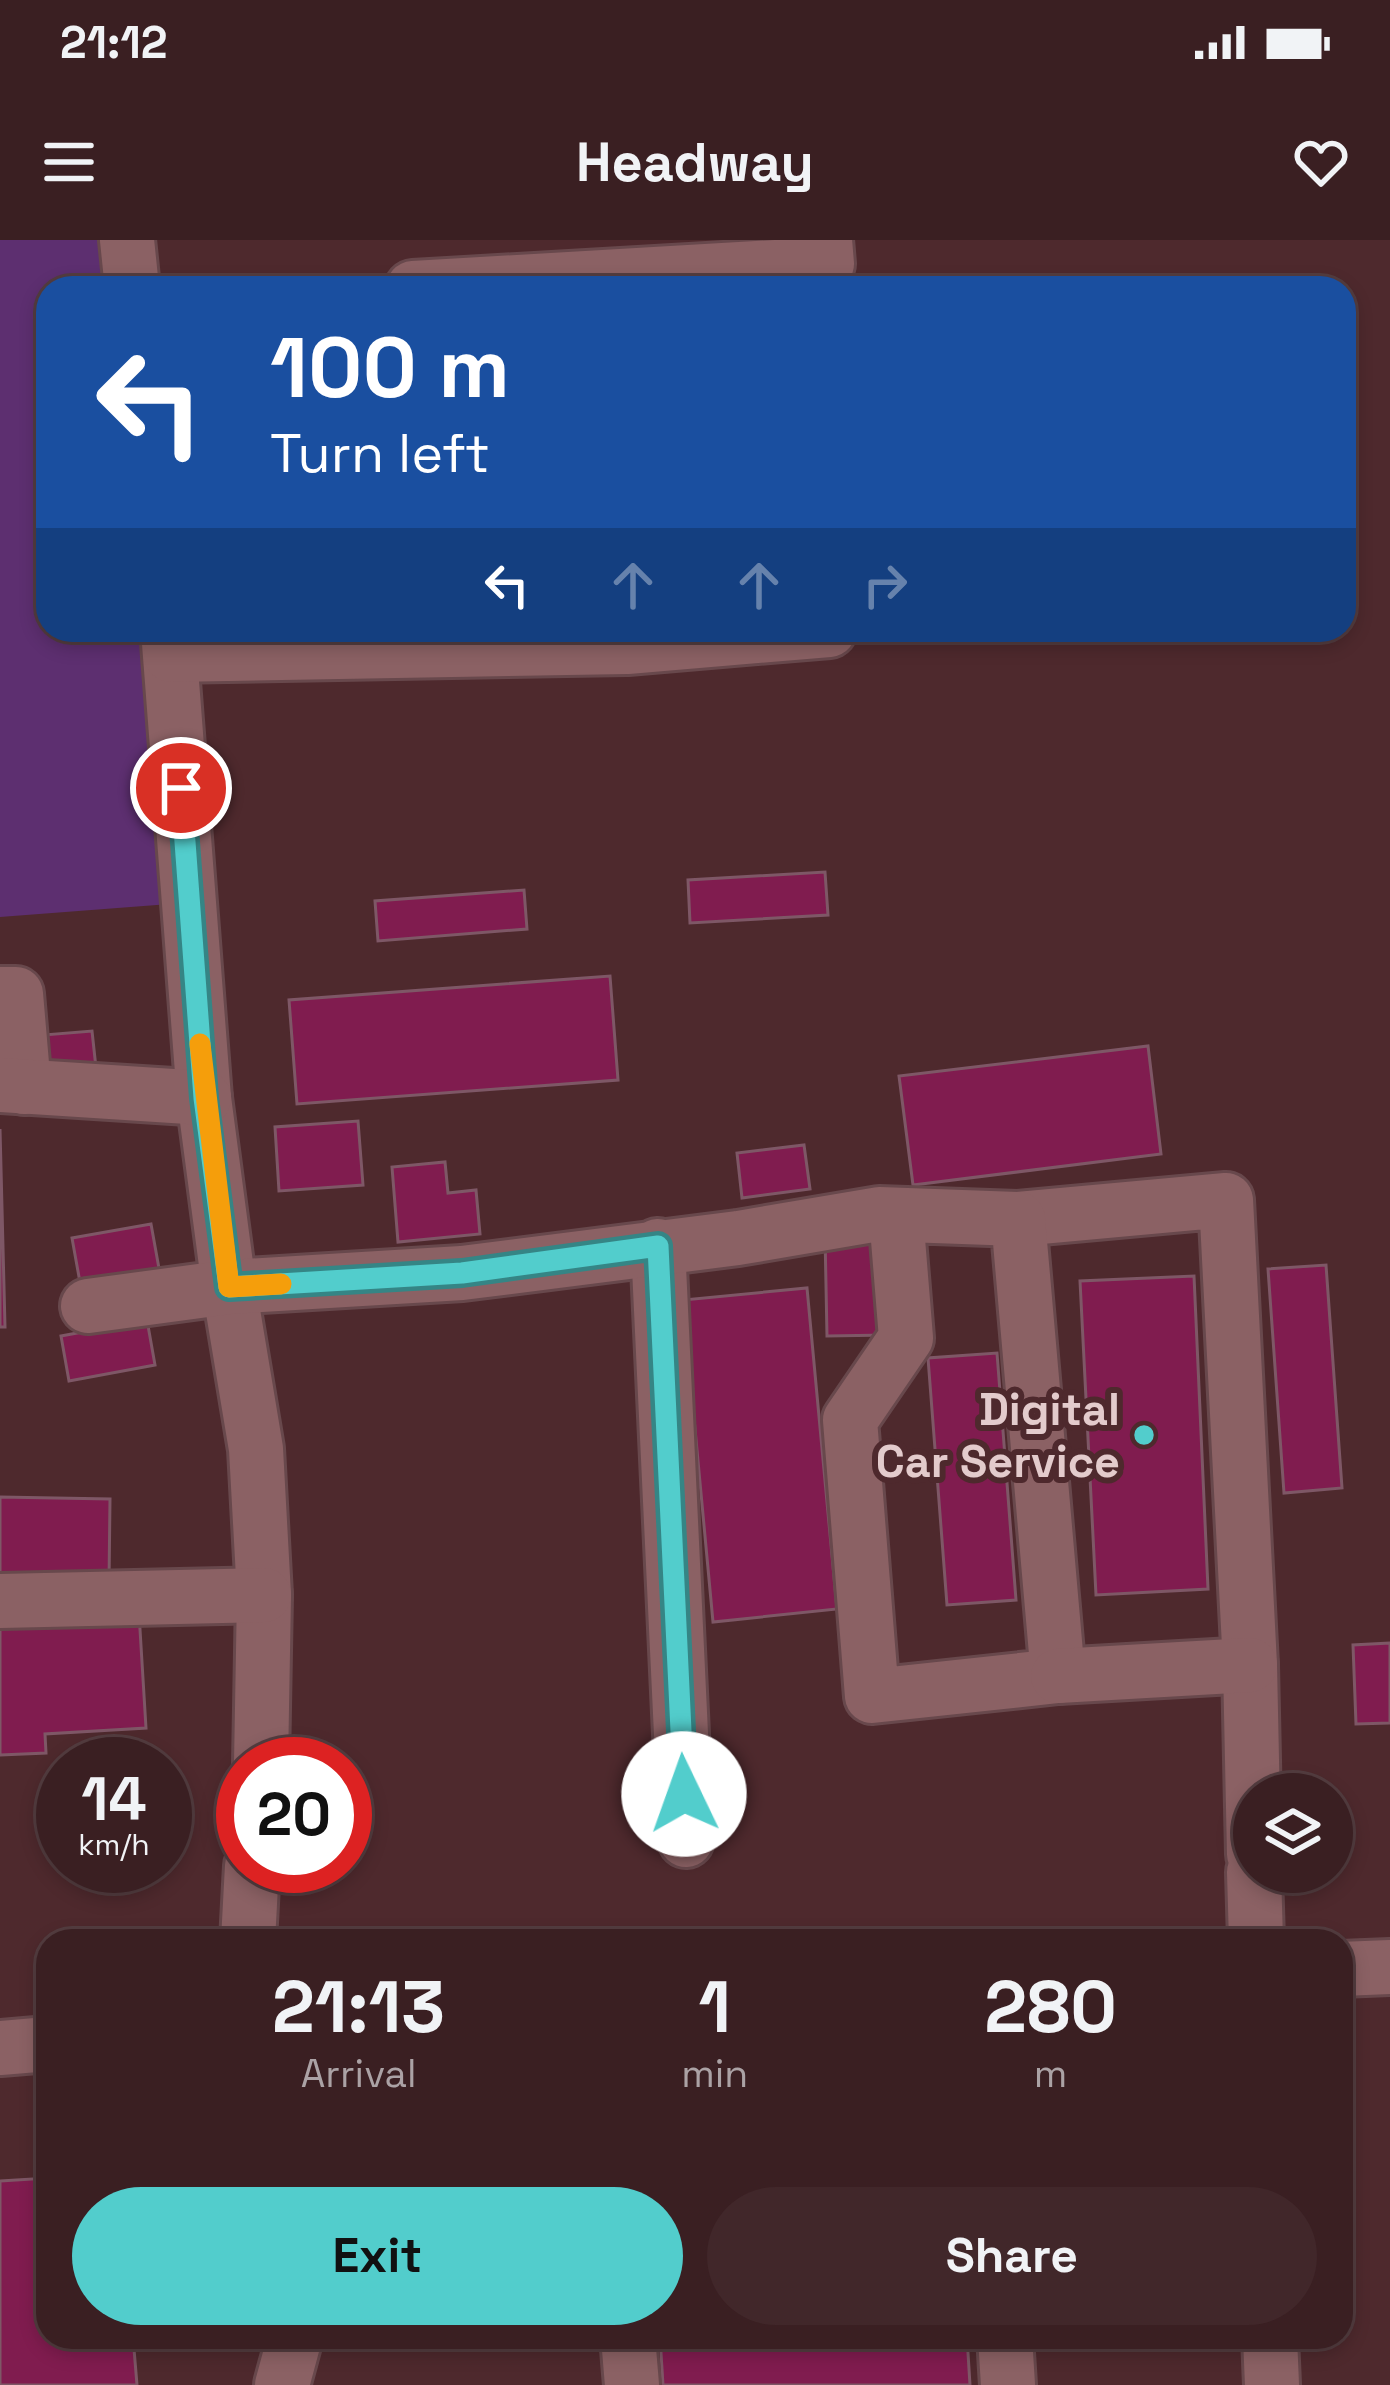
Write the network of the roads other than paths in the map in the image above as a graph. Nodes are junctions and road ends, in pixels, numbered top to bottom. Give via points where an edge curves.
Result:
1 (128, 240) edge
2 (825, 240) edge
3 (131, 276) edge
4 (620, 276) edge
5 (686, 642) edge
6 (170, 643) edge
7 (0, 994) edge
8 (12, 1086) edge
9 (204, 1098) junction
10 (896, 1215) junction
11 (1018, 1219) junction
12 (658, 1246) junction
13 (229, 1287) junction
14 (88, 1306) dead end
15 (264, 1594) junction
16 (0, 1601) edge
17 (1250, 1665) junction
18 (1058, 1676) junction
19 (261, 1737) edge
20 (1252, 1773) edge
21 (686, 1840) dead end
22 (251, 1893) edge
23 (1255, 1893) edge
24 (249, 1929) edge
25 (1256, 1929) edge
26 (1390, 1967) edge
27 (1353, 1969) edge
28 (36, 2045) edge
29 (0, 2048) edge
30 (292, 2349) edge
31 (629, 2349) edge
32 (1006, 2349) edge
33 (1270, 2349) edge
34 (282, 2385) edge
35 (632, 2385) edge
36 (1008, 2385) edge
37 (1272, 2385) edge

1 - 3 street
2 - 4 street via 826,264
5 - 6 street
6 - 9 street
7 - 8 street via 16,994
8 - 9 street
9 - 13 street
10 - 11 street
10 - 12 street
10 - 18 street via 906,1338 850,1420 872,1696
11 - 17 street via 1226,1199
11 - 18 street
12 - 13 street via 462,1273
12 - 21 street
13 - 14 street
13 - 15 street via 256,1449
15 - 16 street
15 - 19 street
17 - 18 street
17 - 20 street
22 - 24 street
23 - 25 street
26 - 27 street
28 - 29 street
30 - 34 street
31 - 35 street
32 - 36 street
33 - 37 street

